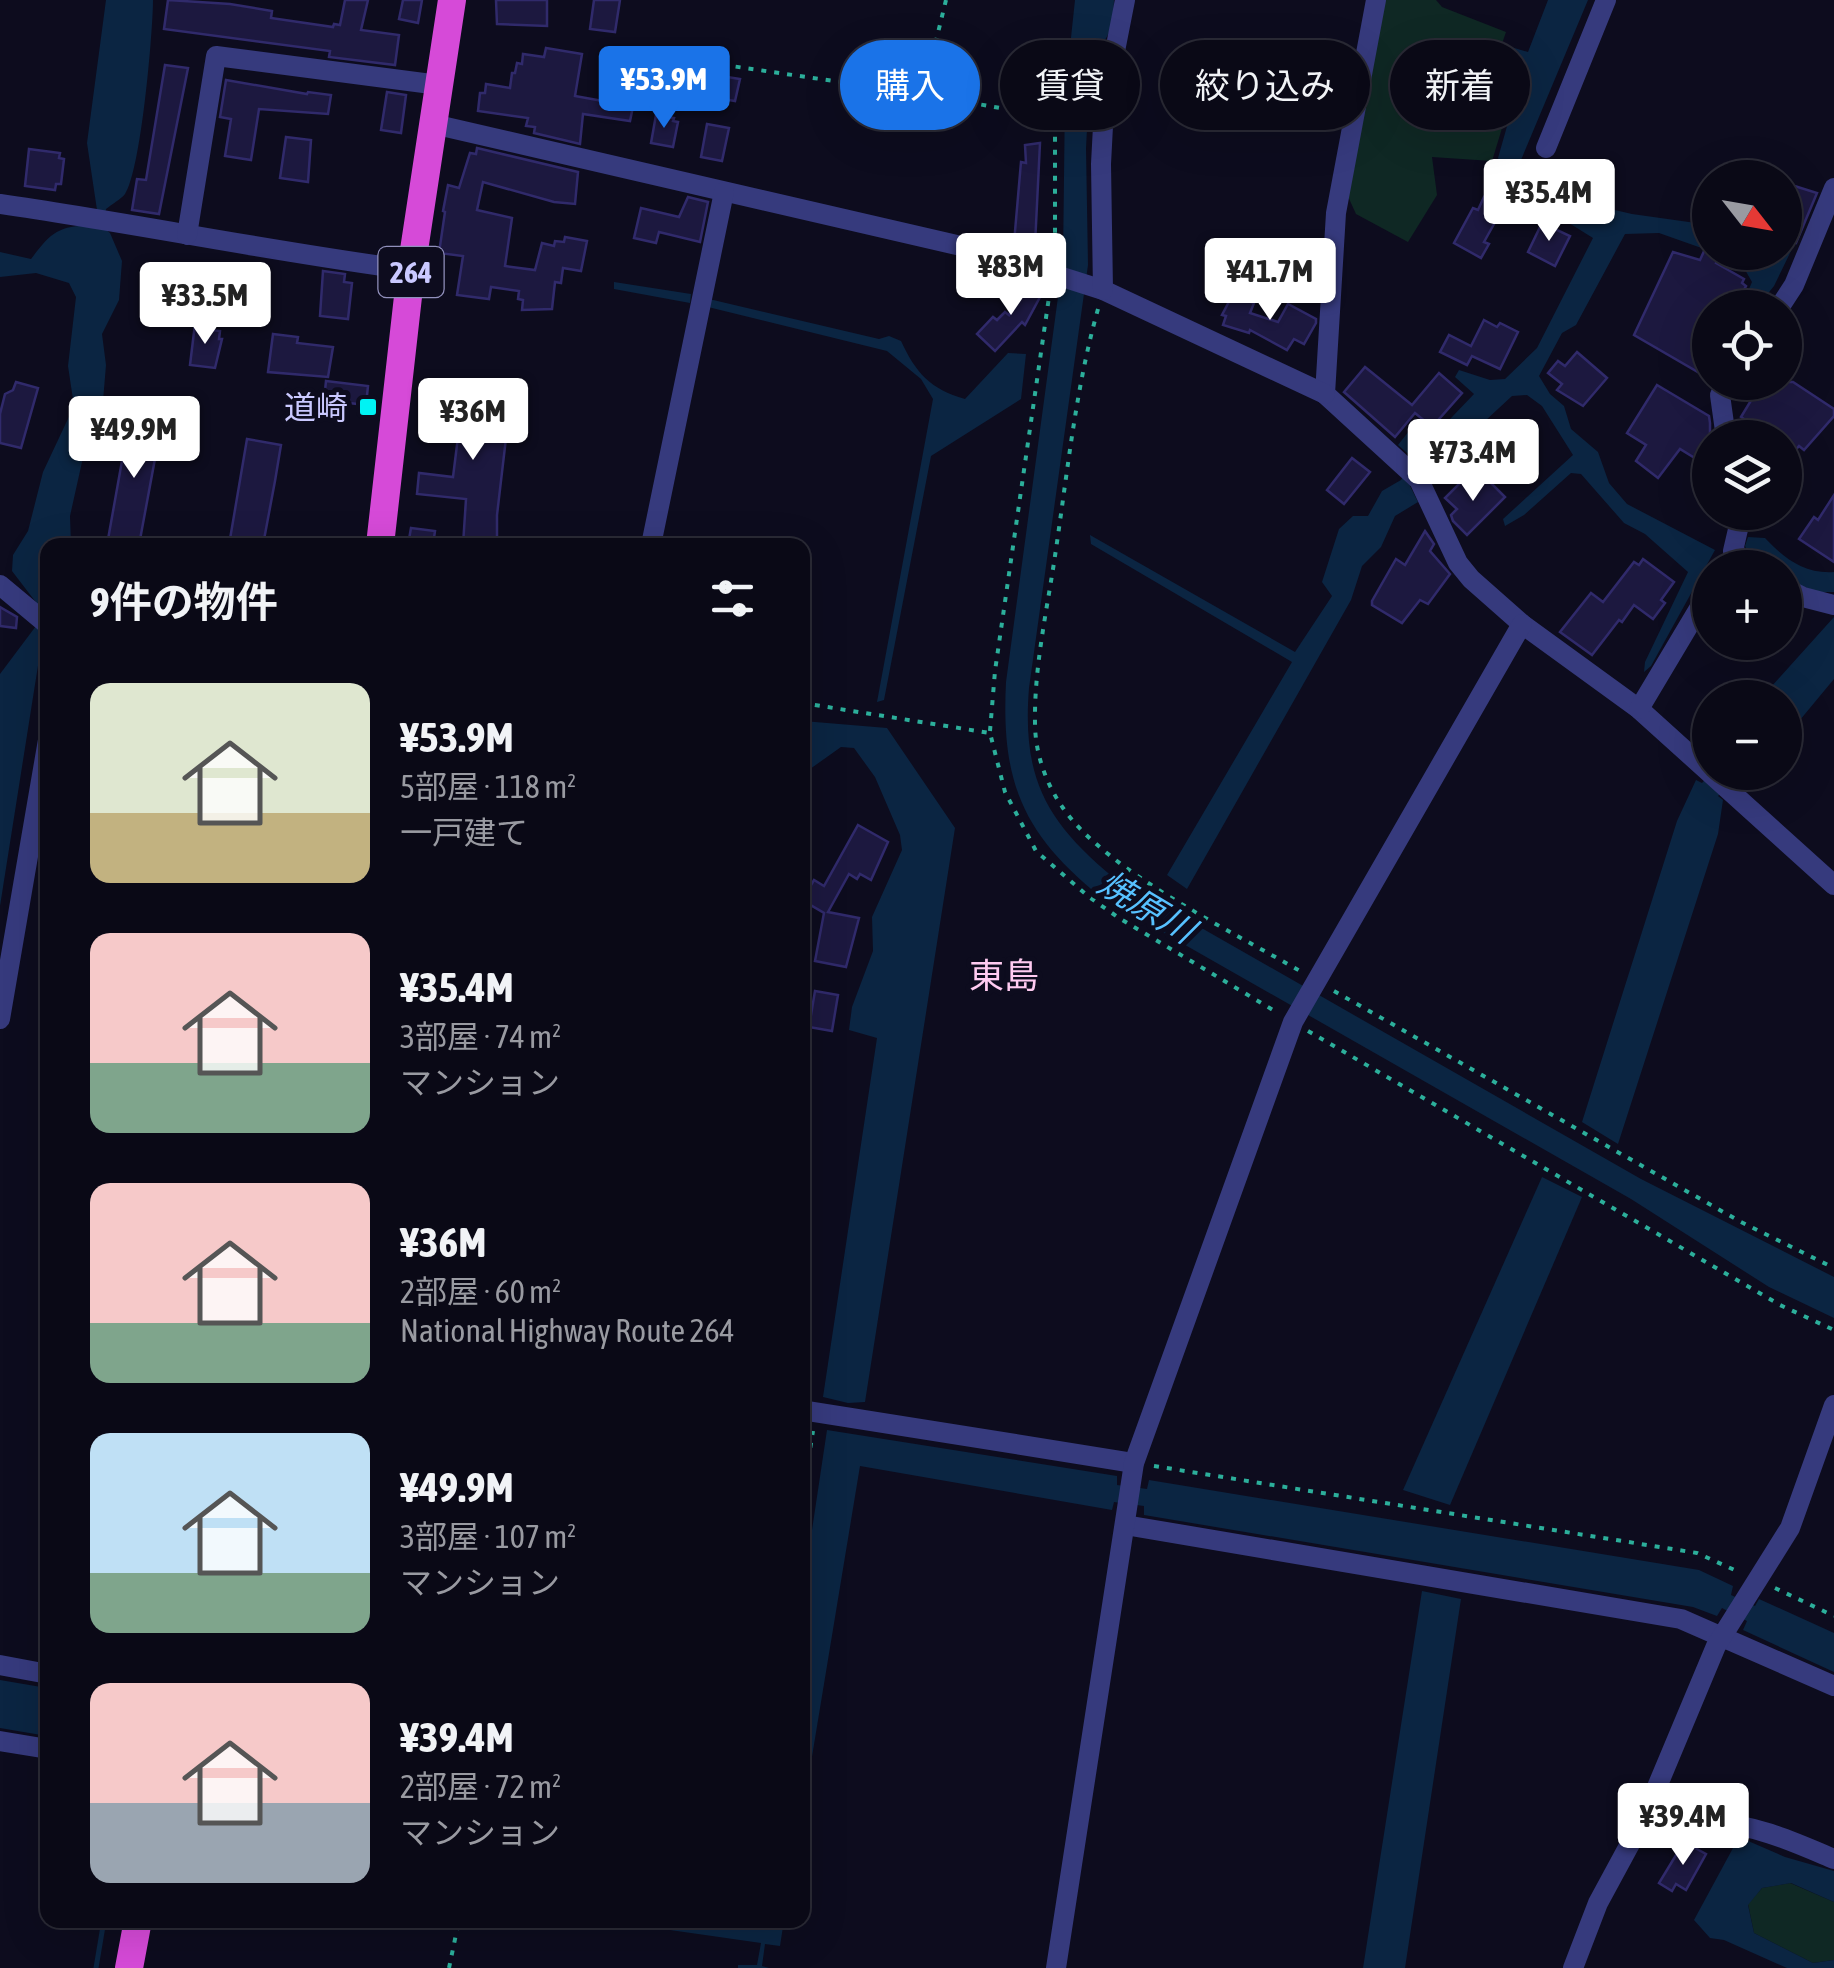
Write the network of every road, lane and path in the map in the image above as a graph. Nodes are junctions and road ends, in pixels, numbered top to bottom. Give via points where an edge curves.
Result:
1 (452, 0) edge
2 (946, 0) edge
3 (1126, 0) edge
4 (1376, 0) edge
5 (1606, 0) edge
6 (936, 40) edge
7 (697, 61) dead end
8 (840, 82) edge
9 (439, 86) junction
10 (980, 104) edge
11 (433, 124) junction
12 (1546, 148) dead end
13 (1834, 188) edge
14 (724, 192) junction
15 (0, 204) edge
16 (188, 235) junction
17 (412, 270) junction
18 (1052, 272) junction
19 (1103, 290) junction
20 (1791, 290) edge
21 (1326, 394) junction
22 (381, 538) edge
23 (652, 538) edge
24 (0, 585) edge
25 (1802, 594) edge
26 (1834, 604) edge
27 (40, 618) edge
28 (1692, 620) edge
29 (1522, 624) junction
30 (810, 704) edge
31 (1639, 709) junction
32 (990, 733) junction
33 (40, 786) edge
34 (1834, 885) edge
35 (1316, 980) junction
36 (0, 1019) edge
37 (1294, 1022) junction
38 (1834, 1268) edge
39 (1834, 1330) edge
40 (1834, 1405) edge
41 (810, 1411) edge
42 (1133, 1472) junction
43 (1126, 1516) junction
44 (1757, 1580) junction
45 (1834, 1616) edge
46 (1723, 1635) junction
47 (0, 1665) edge
48 (40, 1672) edge
49 (1834, 1686) edge
50 (0, 1742) edge
51 (40, 1748) edge
52 (1644, 1818) junction
53 (1834, 1859) edge
54 (136, 1928) edge
55 (456, 1928) edge
56 (129, 1968) edge
57 (449, 1968) edge
58 (1056, 1968) edge
59 (1573, 1968) edge

1 - 9 highway, 264
2 - 6 path
3 - 19 street via 1104,107
4 - 21 street via 1336,213
5 - 12 street
7 - 8 path
9 - 11 highway, 264
9 - 16 street via 216,56
10 - 18 path via 1055,106
11 - 14 street
11 - 17 highway, 264
13 - 20 street
14 - 18 street
14 - 23 street
15 - 16 street
16 - 17 street
17 - 22 highway, 264
18 - 19 street
18 - 32 path
19 - 21 street
19 - 35 path via 1084,358 1043,638 1034,725 1039,756 1064,810 1109,854
21 - 29 street via 1412,473 1458,563
24 - 27 street
25 - 26 street
28 - 31 street
29 - 31 street
29 - 35 street
30 - 32 path
31 - 34 street
32 - 37 path via 1004,792 1036,851 1119,918
33 - 36 street
35 - 37 street
35 - 38 path
37 - 39 path via 1780,1305
37 - 42 street
40 - 44 street via 1790,1528
41 - 42 street
42 - 43 street
42 - 44 path via 1697,1553
43 - 46 street via 1681,1619
43 - 58 street
44 - 45 path
44 - 46 street
46 - 49 street
46 - 52 street
47 - 48 street
50 - 51 street
52 - 53 street via 1672,1827 1714,1823 1776,1835
52 - 59 street via 1598,1903
54 - 56 highway
55 - 57 path

